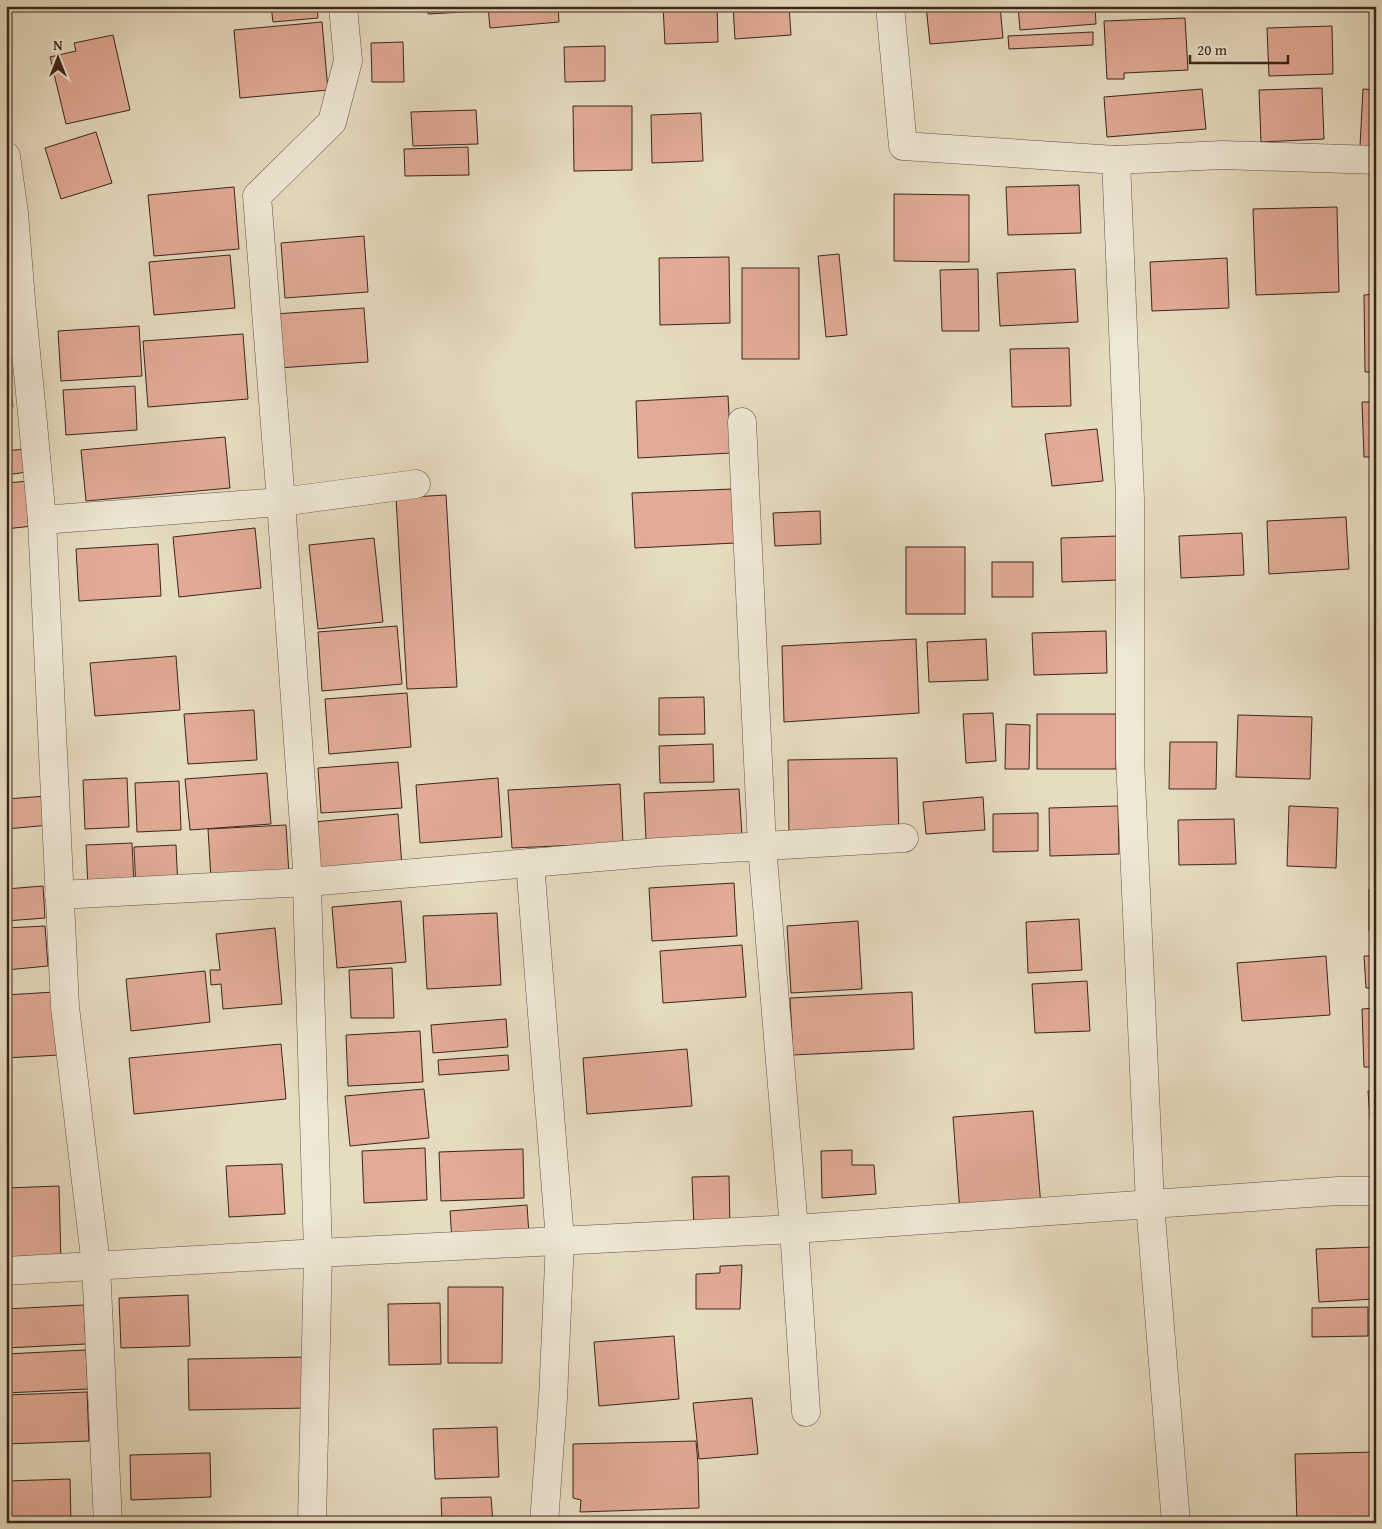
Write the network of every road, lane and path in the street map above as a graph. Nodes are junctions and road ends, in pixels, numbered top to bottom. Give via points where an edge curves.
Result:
1 (343, 6) edge
2 (890, 6) edge
3 (6, 156) edge
4 (1116, 160) junction
5 (1376, 160) edge
6 (742, 422) dead end
7 (416, 484) dead end
8 (281, 502) junction
9 (42, 520) junction
10 (904, 838) dead end
11 (762, 846) junction
12 (530, 863) junction
13 (308, 882) junction
14 (59, 895) junction
15 (1376, 1192) edge
16 (1150, 1204) junction
17 (794, 1229) junction
18 (560, 1240) junction
19 (318, 1253) junction
20 (96, 1265) junction
21 (6, 1272) edge
22 (806, 1412) dead end
23 (108, 1523) edge
24 (312, 1523) edge
25 (544, 1523) edge
26 (1176, 1523) edge

1 - 8 street via 348,61 332,122 257,196
2 - 4 street via 903,146
3 - 9 street
4 - 5 street via 1222,155
4 - 16 street via 1130,499 1130,758
6 - 11 street
7 - 8 street
8 - 9 street
8 - 13 street
9 - 14 street
10 - 11 street
11 - 12 street
11 - 17 street
12 - 13 street
12 - 18 street
13 - 14 street
13 - 19 street
14 - 20 street via 65,1007
15 - 16 street via 1338,1191
16 - 17 street
16 - 26 street
17 - 18 street
17 - 22 street
18 - 19 street
18 - 25 street
19 - 20 street
19 - 24 street
20 - 21 street
20 - 23 street

